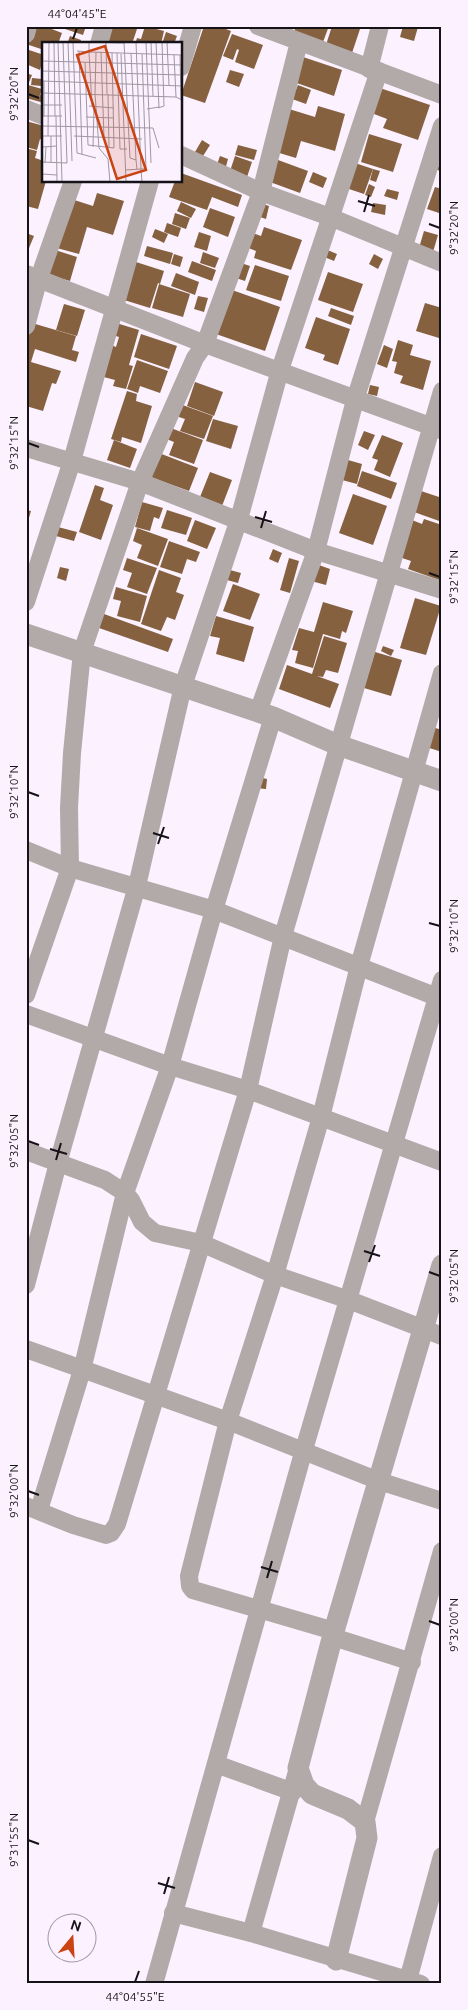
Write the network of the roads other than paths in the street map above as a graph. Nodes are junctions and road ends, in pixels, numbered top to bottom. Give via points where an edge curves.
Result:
1 (28, 26) edge
2 (104, 26) edge
3 (193, 26) edge
4 (258, 26) edge
5 (380, 26) edge
6 (26, 34) edge
7 (290, 35) edge
8 (100, 42) edge
9 (182, 64) edge
10 (374, 70) junction
11 (442, 95) edge
12 (26, 109) edge
13 (42, 115) edge
14 (442, 126) edge
15 (182, 155) edge
16 (73, 182) edge
17 (150, 182) edge
18 (261, 192) junction
19 (330, 216) junction
20 (404, 248) junction
21 (442, 264) edge
22 (33, 276) edge
23 (114, 309) junction
24 (26, 326) edge
25 (205, 344) junction
26 (280, 370) junction
27 (442, 391) edge
28 (354, 400) junction
29 (436, 428) edge
30 (26, 448) edge
31 (72, 461) junction
32 (140, 482) junction
33 (239, 519) junction
34 (316, 551) junction
35 (388, 574) junction
36 (442, 590) edge
37 (26, 602) edge
38 (26, 634) edge
39 (82, 652) junction
40 (442, 673) edge
41 (183, 686) junction
42 (266, 714) junction
43 (338, 745) junction
44 (413, 769) junction
45 (442, 780) edge
46 (26, 850) edge
47 (70, 868) junction
48 (137, 886) junction
49 (214, 910) junction
50 (283, 936) junction
51 (358, 966) junction
52 (442, 980) edge
53 (26, 995) edge
54 (437, 997) junction
55 (26, 1014) edge
56 (95, 1038) junction
57 (170, 1066) junction
58 (248, 1090) junction
59 (321, 1117) junction
60 (394, 1143) junction
61 (26, 1151) edge
62 (442, 1162) edge
63 (58, 1163) junction
64 (125, 1193) junction
65 (201, 1243) junction
66 (442, 1265) edge
67 (275, 1275) junction
68 (26, 1285) edge
69 (349, 1300) junction
70 (433, 1333) edge
71 (26, 1349) edge
72 (82, 1370) junction
73 (155, 1396) junction
74 (228, 1421) junction
75 (303, 1453) junction
76 (379, 1481) junction
77 (442, 1501) edge
78 (33, 1508) edge
79 (442, 1551) edge
80 (261, 1610) junction
81 (334, 1634) junction
82 (412, 1662) junction
83 (216, 1764) junction
84 (298, 1768) junction
85 (293, 1792) junction
86 (365, 1822) junction
87 (442, 1856) edge
88 (173, 1913) junction
89 (250, 1933) junction
90 (336, 1960) junction
91 (412, 1983) edge
92 (154, 1984) edge

1 - 6 street
2 - 8 street
3 - 9 street
4 - 7 street
5 - 10 street
7 - 10 street
7 - 18 street
10 - 11 street
10 - 19 street
12 - 13 street
14 - 20 street
15 - 18 street
16 - 22 street
17 - 23 street
18 - 19 street
18 - 25 street
19 - 20 street
19 - 26 street
20 - 21 street
20 - 28 street
22 - 23 street
22 - 24 street
23 - 25 street
23 - 31 street
25 - 26 street
25 - 32 street via 195,358
26 - 28 street
26 - 33 street
27 - 29 street
28 - 29 street
28 - 34 street
29 - 35 street
30 - 31 street
31 - 32 street
31 - 37 street
32 - 33 street
32 - 39 street
33 - 34 street
33 - 41 street
34 - 35 street
34 - 42 street
35 - 36 street
35 - 43 street
38 - 39 street
39 - 41 street
39 - 47 street via 70,781
40 - 44 street
41 - 42 street
41 - 48 street
42 - 43 street
42 - 49 street
43 - 44 street
43 - 50 street
44 - 45 street
44 - 51 street
46 - 47 street
47 - 48 street
47 - 53 street
48 - 49 street
48 - 56 street
49 - 50 street
49 - 57 street
50 - 51 street
50 - 58 street
51 - 54 street
51 - 59 street
52 - 54 street
54 - 60 street
55 - 56 street
56 - 57 street
56 - 63 street
57 - 58 street
57 - 64 street
58 - 59 street
58 - 65 street
59 - 60 street
59 - 67 street
60 - 62 street
60 - 69 street
61 - 63 street
63 - 64 street via 105,1180
63 - 68 street
64 - 65 street via 142,1222 155,1233
64 - 72 street
65 - 67 street
65 - 73 street
66 - 70 street
67 - 69 street
67 - 74 street
69 - 70 street
69 - 75 street
70 - 76 street
71 - 72 street
72 - 73 street
72 - 78 street
73 - 74 street
73 - 78 street via 117,1524 111,1533 73,1525
74 - 75 street
74 - 80 street via 189,1576 190,1586 193,1590
75 - 76 street
75 - 80 street
76 - 77 street
76 - 81 street
79 - 82 street
80 - 81 street
80 - 83 street
81 - 82 street
81 - 84 street
82 - 86 street
83 - 85 street
83 - 88 street
84 - 85 street
84 - 86 street via 304,1785 312,1794 348,1809
85 - 89 street
86 - 90 street via 368,1838
87 - 91 street
88 - 89 street
88 - 92 street
89 - 90 street
90 - 91 street

